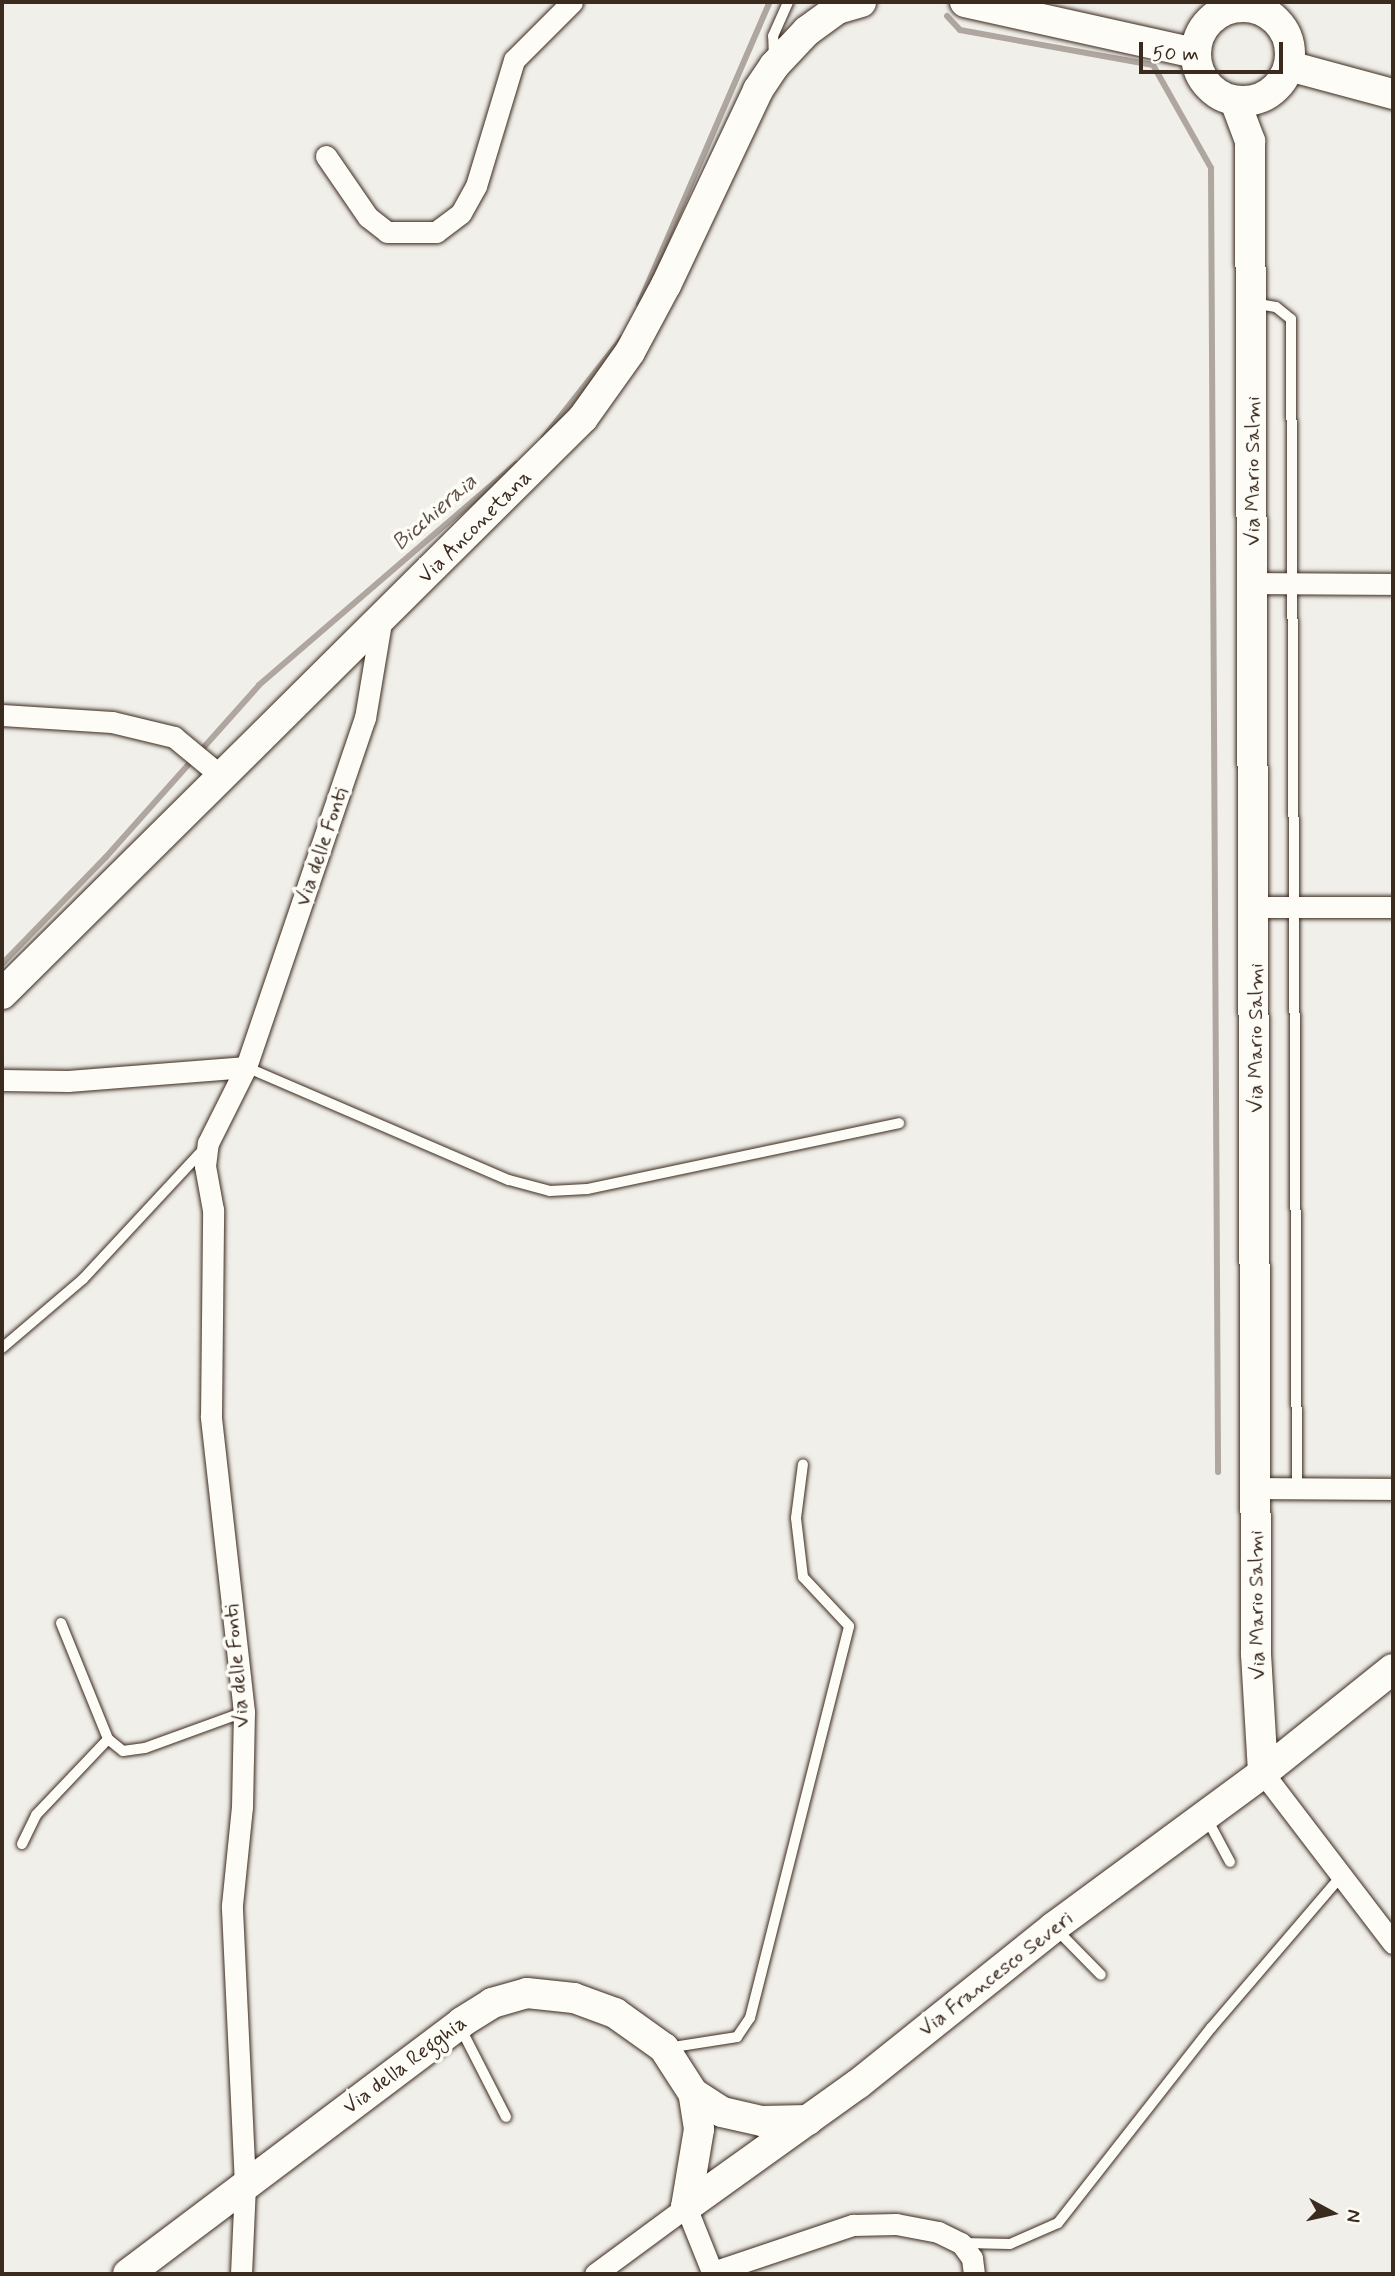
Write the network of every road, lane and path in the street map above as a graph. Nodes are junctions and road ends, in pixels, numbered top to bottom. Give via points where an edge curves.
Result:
1 (572, 2) edge
2 (788, 2) edge
3 (861, 2) edge
4 (965, 2) edge
5 (1247, 5) edge
6 (1195, 53) junction
7 (774, 66) junction
8 (1289, 66) junction
9 (1269, 94) junction
10 (1393, 94) edge
11 (1235, 101) junction
12 (1250, 141) junction
13 (326, 156) dead end
14 (1251, 303) junction
15 (1253, 583) junction
16 (1295, 584) junction
17 (1393, 584) edge
18 (381, 622) junction
19 (2, 715) edge
20 (214, 770) junction
21 (1256, 907) junction
22 (1296, 907) junction
23 (1393, 907) edge
24 (2, 994) edge
25 (246, 1067) junction
26 (2, 1080) edge
27 (899, 1123) dead end
28 (208, 1143) junction
29 (2, 1348) edge
30 (803, 1464) dead end
31 (1256, 1488) junction
32 (1297, 1488) junction
33 (1393, 1489) edge
34 (61, 1623) dead end
35 (1393, 1669) edge
36 (244, 1712) junction
37 (108, 1739) junction
38 (1263, 1773) junction
39 (1204, 1815) junction
40 (22, 1844) dead end
41 (1230, 1862) dead end
42 (1343, 1874) junction
43 (1055, 1927) junction
44 (1393, 1943) edge
45 (1101, 1975) dead end
46 (458, 2025) junction
47 (664, 2048) junction
48 (506, 2116) dead end
49 (808, 2120) junction
50 (710, 2121) junction
51 (744, 2168) junction
52 (245, 2185) junction
53 (686, 2207) junction
54 (961, 2243) junction
55 (140, 2269) edge
56 (713, 2273) edge
57 (241, 2274) edge
58 (595, 2274) edge
59 (974, 2274) edge

1 - 13 street via 514,60 476,186 461,213 436,232 387,232 368,218
2 - 7 lane via 773,36
3 - 7 street, Via Anconetana via 837,9
4 - 6 street
5 - 6 street via 1207,22
5 - 8 street via 1284,31
6 - 11 street via 1211,89
7 - 18 street, Via Anconetana via 630,352 583,418
8 - 9 street
8 - 10 street
9 - 11 street
9 - 12 street, Via Mario Salmi
11 - 12 street, Via Mario Salmi
12 - 14 street, Via Mario Salmi
14 - 15 street, Via Mario Salmi
14 - 16 lane, Via Mario Salmi via 1276,307 1292,318
15 - 16 street
15 - 21 street, Via Mario Salmi
16 - 17 street
16 - 22 lane, Via Mario Salmi
18 - 20 street, Via Anconetana
18 - 25 street, Via delle Fonti via 365,718
19 - 20 street via 112,722 177,739
20 - 24 street, Via Anconetana
21 - 22 street
21 - 31 street, Via Mario Salmi
22 - 23 street
22 - 32 lane, Via Mario Salmi
25 - 26 street via 68,1081
25 - 27 lane via 509,1180 550,1191 587,1189
25 - 28 street, Via delle Fonti
28 - 29 lane via 83,1279
28 - 36 street, Via delle Fonti via 205,1166 213,1210 211,1416
30 - 47 lane via 796,1518 803,1577 849,1626 750,2018 737,2037
31 - 32 street
31 - 38 street, Via Mario Salmi via 1256,1654
32 - 33 street
34 - 37 lane
35 - 38 street, Via Francesco Severi
36 - 37 lane via 145,1748 123,1751
36 - 52 street, Via delle Fonti via 242,1807 232,1905
37 - 40 lane via 36,1815
38 - 39 street, Via Francesco Severi
38 - 42 street
39 - 41 lane
39 - 43 street, Via Francesco Severi
42 - 44 street
42 - 54 lane via 1211,2028 1058,2223 1010,2244
43 - 45 lane
43 - 49 street, Via Francesco Severi
46 - 47 street, Via della Regghia via 492,2003 527,1993 574,1998 615,2013
46 - 48 lane
46 - 52 street, Via della Regghia
47 - 50 street, Via della Regghia
49 - 50 street, Via della Regghia
49 - 51 street, Via Francesco Severi
50 - 51 street, Via della Regghia via 709,2148
50 - 53 street
51 - 53 street, Via Francesco Severi
52 - 55 street, Via della Regghia
52 - 57 street, Via delle Fonti
53 - 56 street
53 - 58 street, Via Francesco Severi
54 - 56 street via 938,2232 896,2224 853,2225
54 - 59 street via 972,2258

